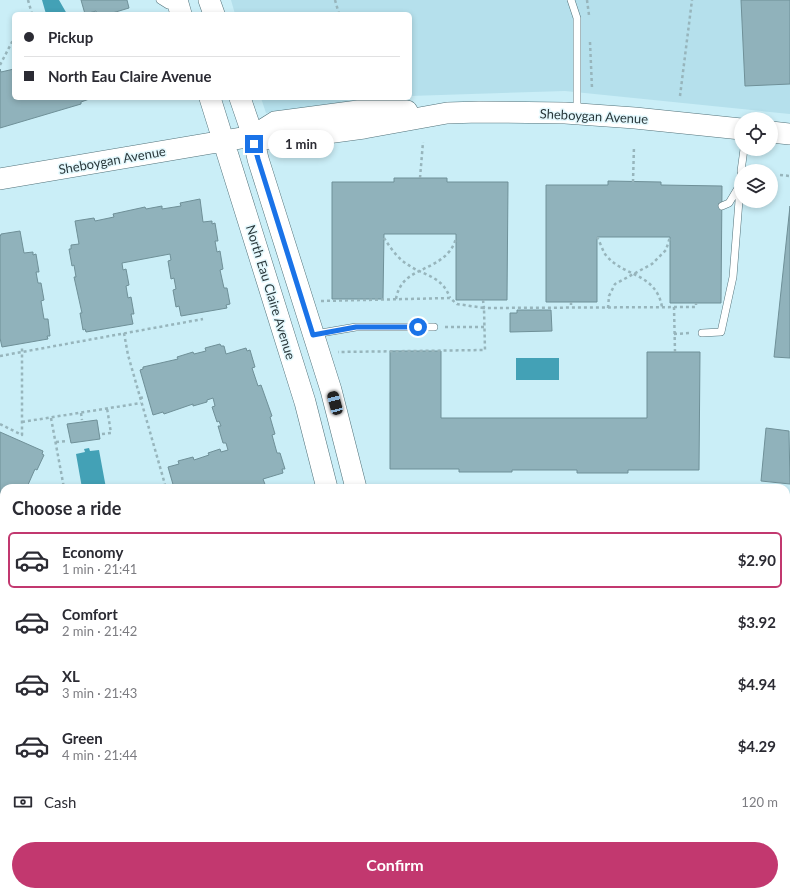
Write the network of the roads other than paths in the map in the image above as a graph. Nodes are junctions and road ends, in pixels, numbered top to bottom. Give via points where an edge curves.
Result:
1 (210, 0) edge
2 (571, 0) edge
3 (213, 12) edge
4 (211, 100) edge
5 (241, 100) edge
6 (577, 114) junction
7 (734, 128) edge
8 (778, 133) edge
9 (790, 134) edge
10 (253, 136) junction
11 (224, 140) junction
12 (0, 179) edge
13 (734, 197) edge
14 (722, 206) dead end
15 (739, 208) edge
16 (434, 327) road end
17 (702, 333) road end
18 (313, 335) junction
19 (326, 484) edge
20 (355, 484) edge

1 - 3 street
2 - 6 lane via 577,18
4 - 11 street, North Eau Claire Avenue
5 - 10 street, North Eau Claire Avenue
6 - 7 street, Sheboygan Avenue
6 - 10 street, Sheboygan Avenue via 390,110 335,113 275,122
8 - 9 street
10 - 11 street, Sheboygan Avenue
10 - 18 street, North Eau Claire Avenue
11 - 12 street, Sheboygan Avenue
11 - 19 street, North Eau Claire Avenue via 305,402
13 - 14 lane via 730,203
15 - 17 lane via 733,277 721,332
16 - 18 lane via 356,327
18 - 20 street, North Eau Claire Avenue via 331,390

